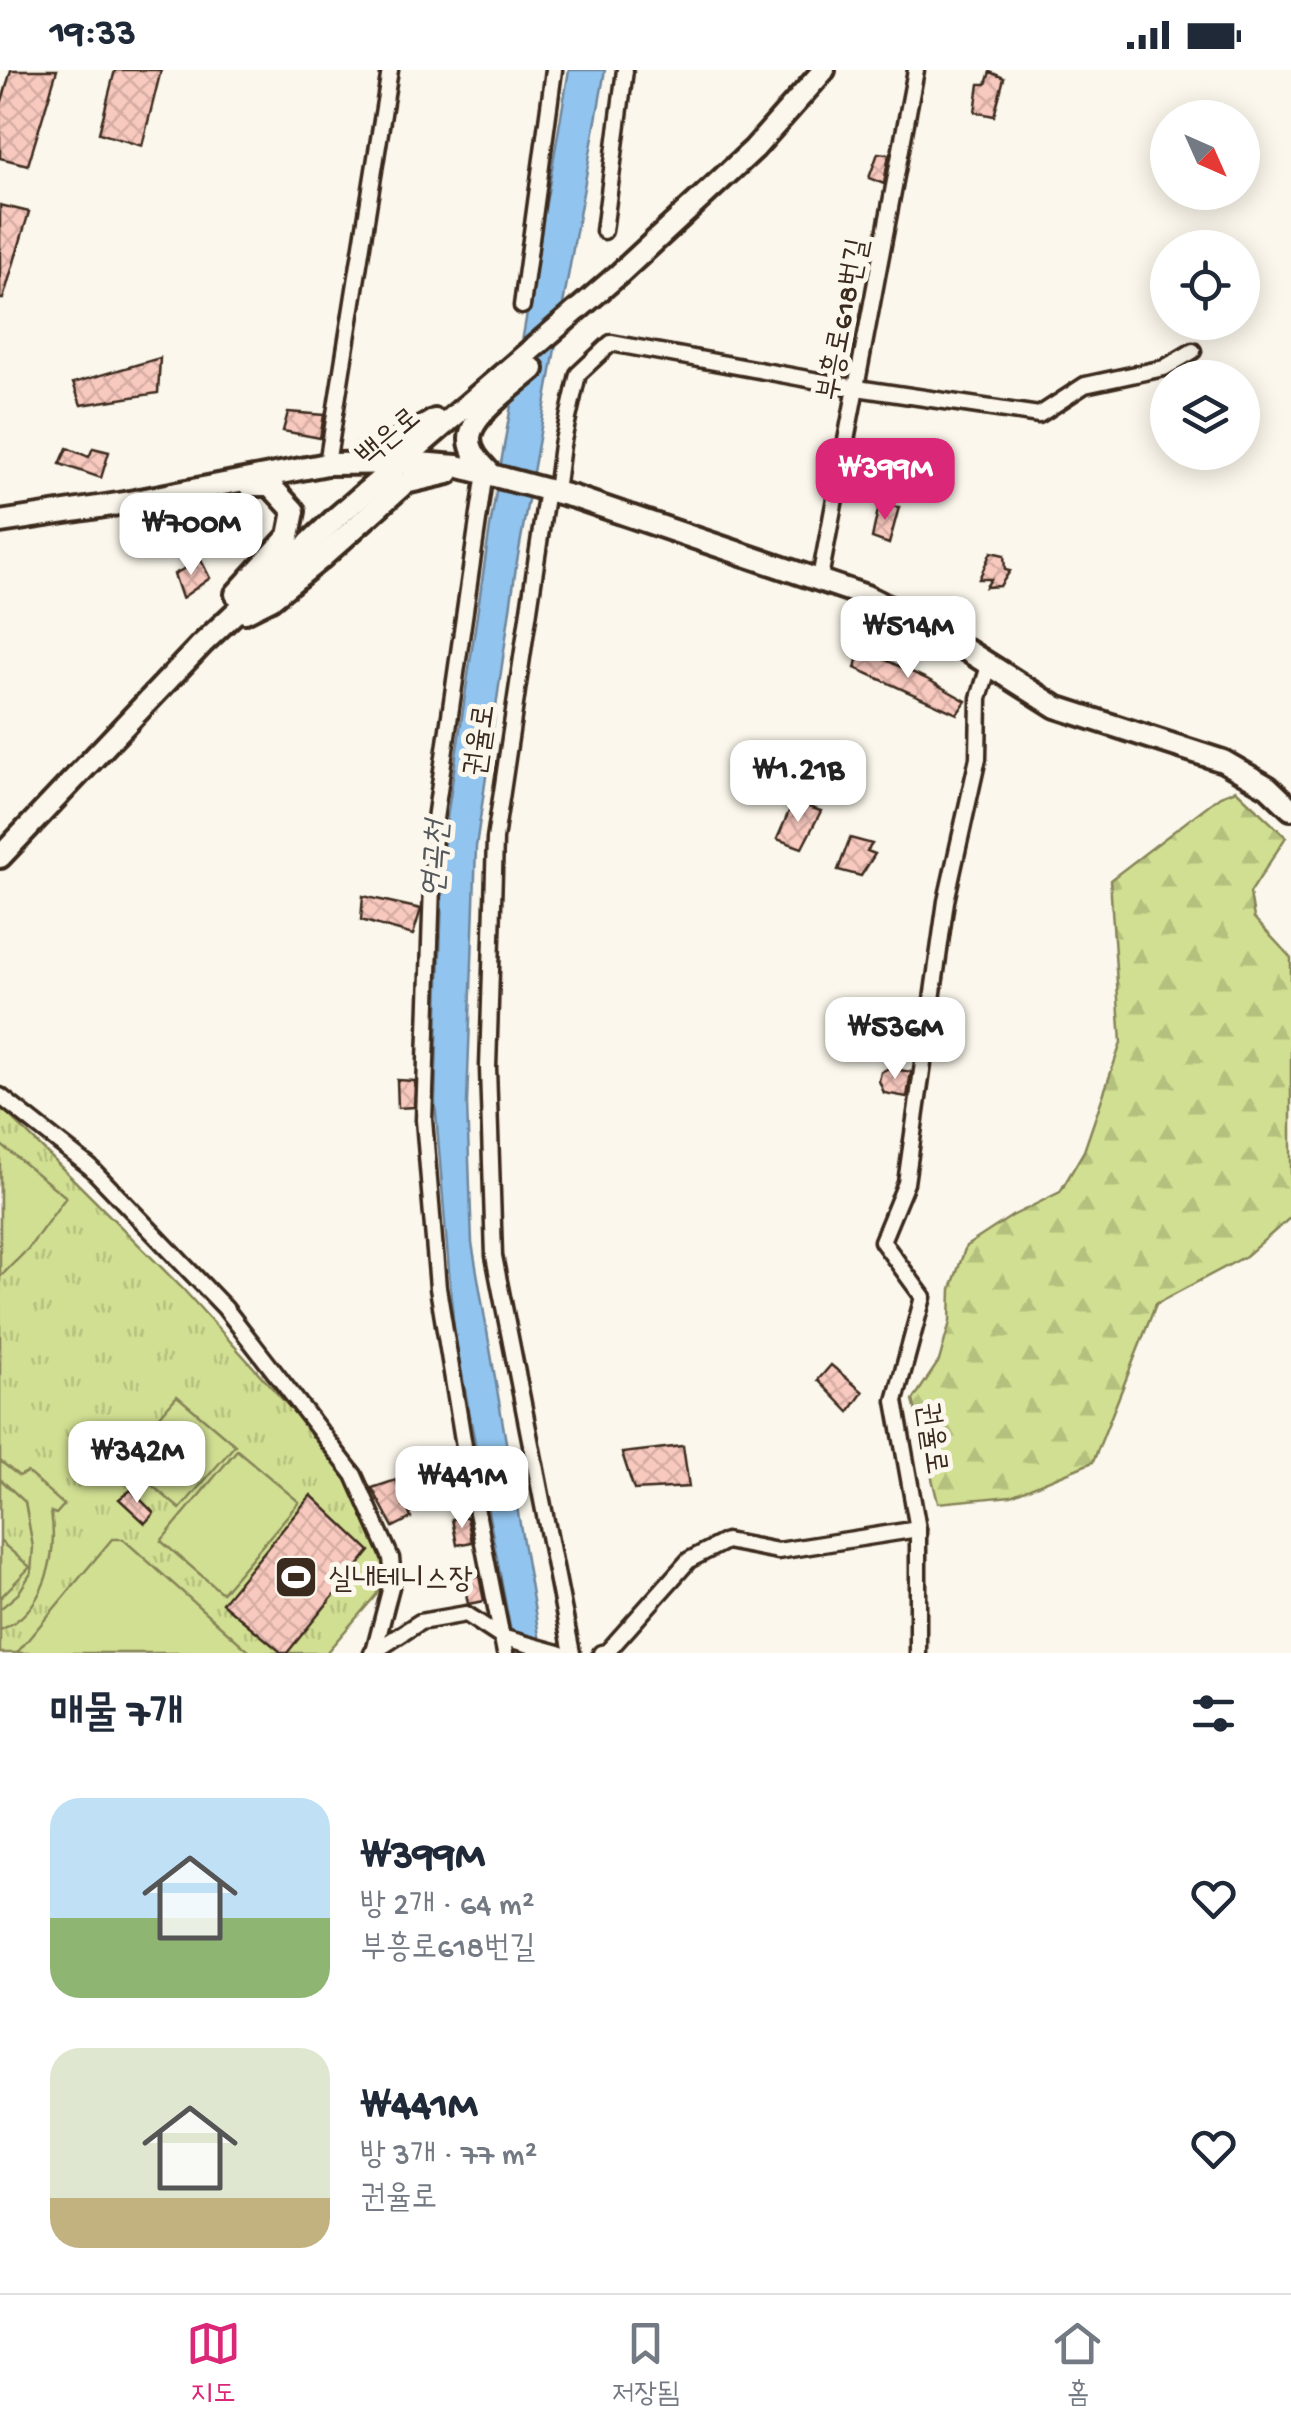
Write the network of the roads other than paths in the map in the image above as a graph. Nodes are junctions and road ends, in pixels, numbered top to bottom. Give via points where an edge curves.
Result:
1 (390, 70) edge
2 (554, 70) edge
3 (624, 70) edge
4 (824, 70) edge
5 (916, 70) edge
6 (604, 231) dead end
7 (593, 304) junction
8 (522, 306) dead end
9 (1194, 351) dead end
10 (857, 388) junction
11 (498, 390) junction
12 (327, 461) junction
13 (399, 463) junction
14 (485, 473) junction
15 (552, 491) junction
16 (158, 497) junction
17 (0, 522) edge
18 (820, 578) junction
19 (229, 619) junction
20 (202, 644) junction
21 (989, 666) junction
22 (1291, 808) edge
23 (0, 858) edge
24 (0, 1096) edge
25 (918, 1528) junction
26 (501, 1636) junction
27 (373, 1652) edge
28 (505, 1653) edge
29 (559, 1653) edge
30 (572, 1653) edge
31 (600, 1653) edge
32 (918, 1653) edge

1 - 12 street
2 - 8 street
3 - 6 street
4 - 7 main road, 백은로 via 754,149
5 - 10 street, 부흥로618번길
7 - 11 main road
7 - 11 main road, 백은로 via 509,372
9 - 10 street via 1164,368 1086,385 1039,415
10 - 15 street, 권율로 via 612,343 578,374
10 - 18 street, 부흥로618번길
11 - 12 main road via 376,455
11 - 13 main road, 백은로
11 - 14 main road via 472,426 469,442
12 - 13 main road
12 - 16 main road
13 - 14 main road
13 - 19 main road, 백은로
14 - 15 main road
14 - 19 main road via 405,484 271,599
14 - 26 street, 권율로 via 434,826 424,1120 438,1288
15 - 18 main road
15 - 30 street, 권율로 via 495,838 488,1068 494,1256
16 - 17 main road
16 - 20 main road via 270,485 294,512 289,536 205,626
18 - 21 main road via 894,608
19 - 20 main road, 백은로
20 - 23 main road, 백은로
21 - 22 main road via 1070,713 1224,761
21 - 25 street, 권율로 via 979,698 978,758 946,901 906,1182 882,1241 923,1296 895,1401
24 - 27 street via 90,1167 225,1308 354,1475 391,1558 393,1579
25 - 31 street via 778,1551 726,1542 688,1560
25 - 32 street, 권율로
26 - 27 street via 466,1614 420,1622
26 - 28 street, 권율로
26 - 29 street

